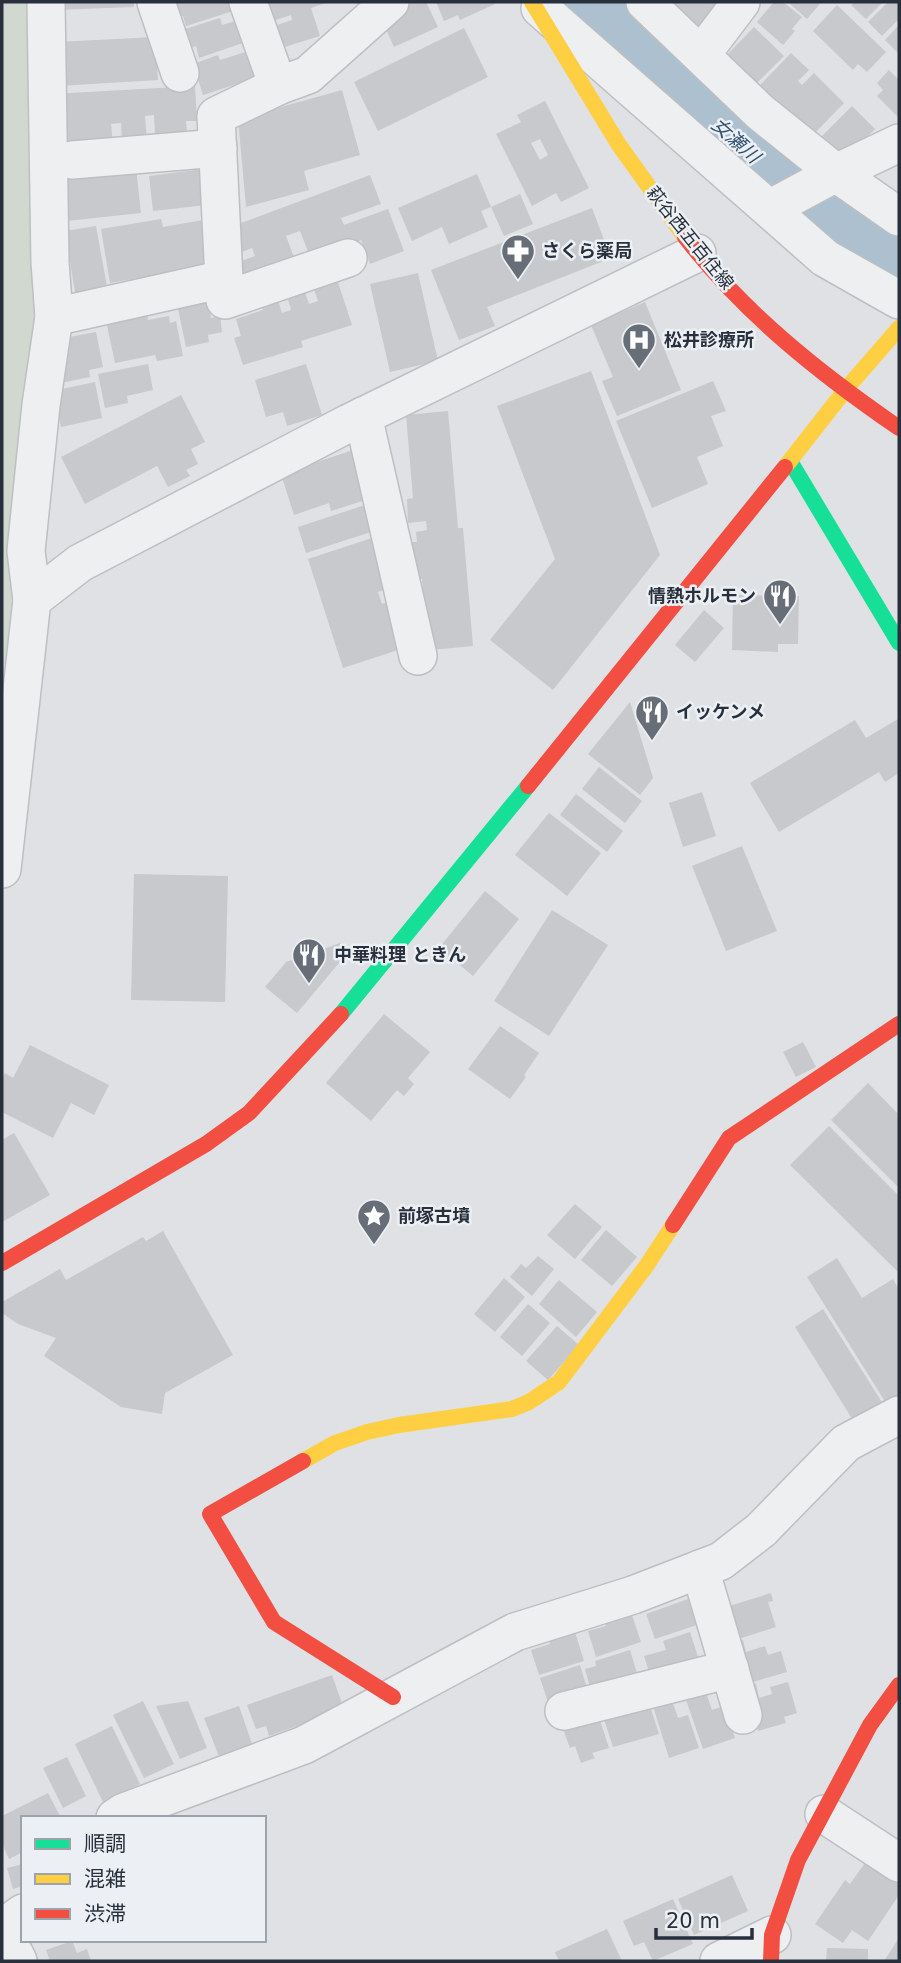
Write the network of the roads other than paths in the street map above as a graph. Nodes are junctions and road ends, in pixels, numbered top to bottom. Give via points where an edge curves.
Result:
1 (46, 2) edge
2 (156, 2) edge
3 (248, 2) edge
4 (390, 2) edge
5 (533, 2) edge
6 (645, 2) edge
7 (741, 2) edge
8 (701, 55) junction
9 (180, 73) dead end
10 (278, 86) junction
11 (899, 144) edge
12 (218, 148) junction
13 (72, 160) dead end
14 (831, 176) junction
15 (771, 208) junction
16 (899, 217) edge
17 (697, 253) junction
18 (348, 258) dead end
19 (224, 279) junction
20 (899, 300) edge
21 (54, 317) junction
22 (899, 328) edge
23 (846, 389) junction
24 (363, 416) junction
25 (899, 428) edge
26 (790, 461) junction
27 (32, 600) junction
28 (899, 643) edge
29 (418, 656) dead end
30 (2, 869) edge
31 (899, 1024) edge
32 (2, 1263) edge
33 (899, 1415) edge
34 (701, 1569) junction
35 (730, 1669) junction
36 (899, 1685) edge
37 (393, 1697) junction
38 (564, 1712) dead end
39 (743, 1715) dead end
40 (824, 1814) junction
41 (118, 1816) edge
42 (899, 1863) edge
43 (7, 1925) edge
44 (771, 1948) edge
45 (18, 1961) edge
46 (719, 1961) edge

1 - 21 street
2 - 9 street
3 - 10 street
4 - 10 street via 308,75
5 - 15 street
5 - 17 street, 萩谷西五百住線 via 615,138
6 - 8 street
7 - 8 street
8 - 14 street
10 - 12 street via 216,116
11 - 14 street
12 - 13 street
12 - 19 street
14 - 15 street
14 - 16 street
15 - 20 street via 825,258
17 - 23 street, 萩谷西五百住線 via 774,332
17 - 24 street
18 - 19 street via 225,300
19 - 21 street
21 - 27 street via 26,551
22 - 23 street
23 - 25 street, 萩谷西五百住線
23 - 26 street
24 - 27 street via 80,563
24 - 29 street
26 - 28 street
26 - 32 street via 359,995 268,1095 206,1144
27 - 30 street
31 - 37 street via 729,1138 647,1265 559,1382 540,1396 496,1413 388,1426 352,1436 210,1514 274,1622
33 - 34 street via 846,1443 761,1531 721,1561
34 - 35 street
34 - 37 street via 514,1632
35 - 38 street
35 - 39 street
36 - 40 street via 870,1725
37 - 41 street via 304,1745
40 - 42 street
40 - 44 street via 798,1860
43 - 45 street
44 - 46 street

